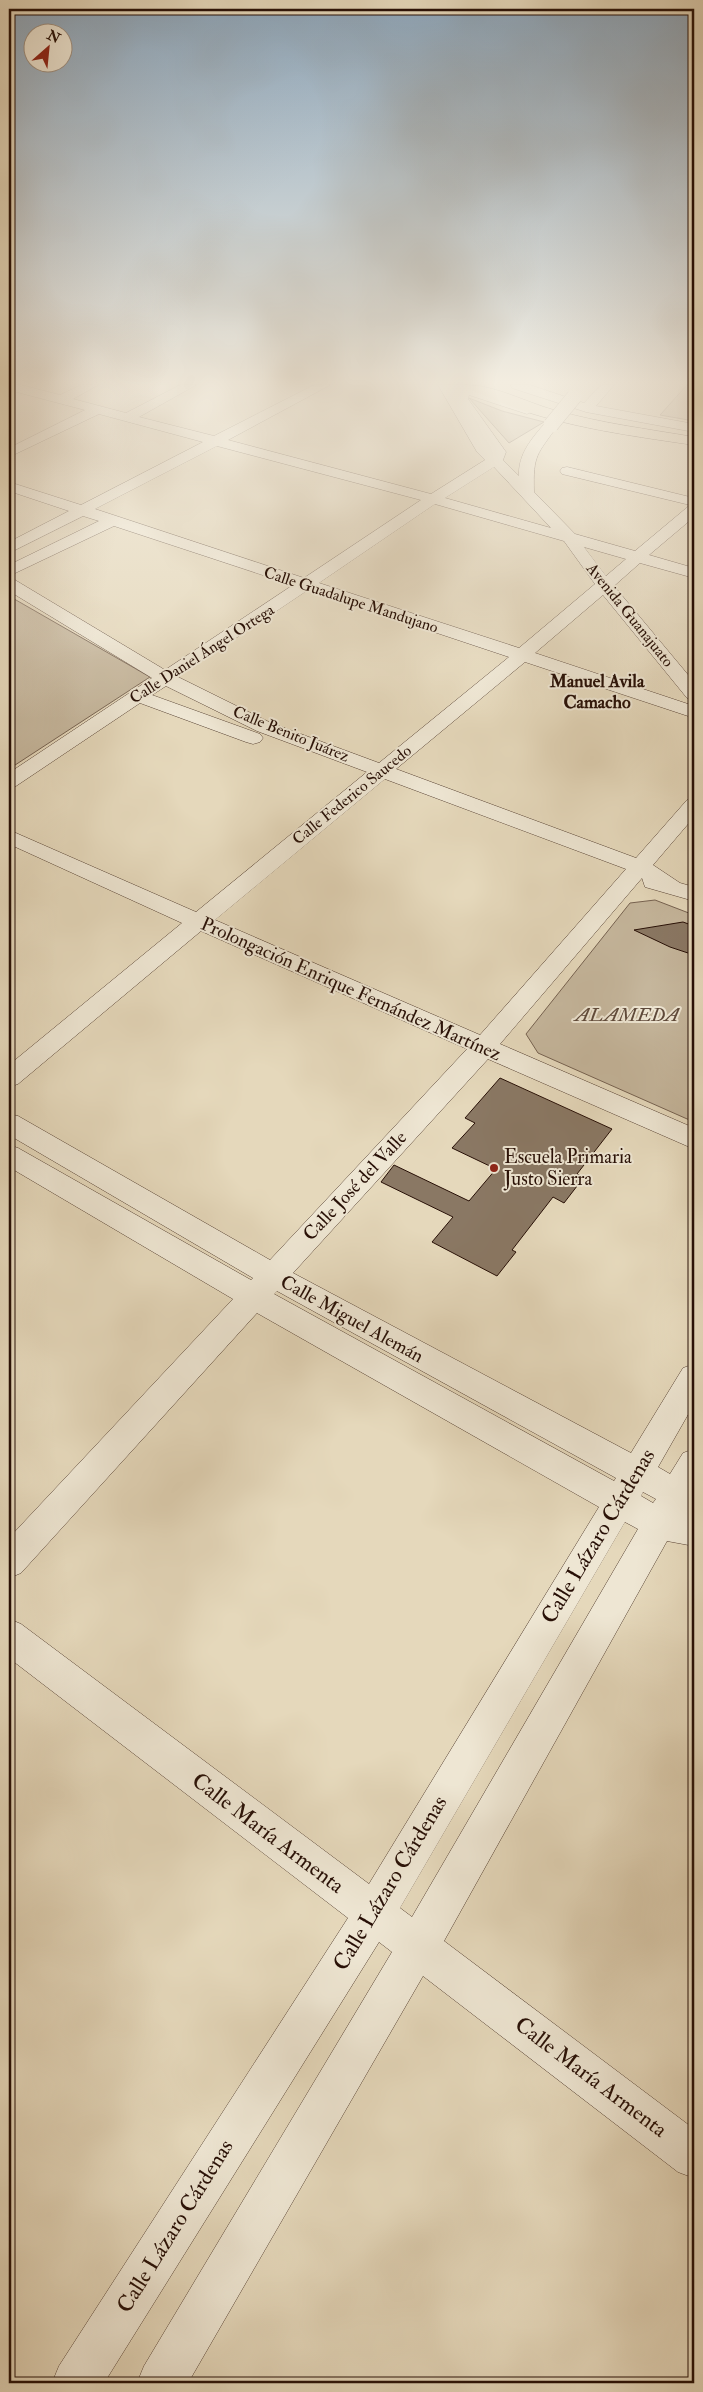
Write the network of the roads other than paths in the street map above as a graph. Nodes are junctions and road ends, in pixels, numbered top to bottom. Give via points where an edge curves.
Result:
1 (41, 497) edge
2 (107, 497) edge
3 (423, 497) edge
4 (436, 497) edge
5 (529, 497) edge
6 (672, 497) edge
7 (432, 499) junction
8 (694, 502) edge
9 (694, 509) edge
10 (81, 510) junction
11 (113, 520) junction
12 (546, 522) junction
13 (568, 536) junction
14 (9, 548) edge
15 (638, 556) junction
16 (9, 571) edge
17 (694, 573) edge
18 (9, 584) edge
19 (306, 585) junction
20 (600, 590) junction
21 (522, 656) junction
22 (686, 672) edge
23 (165, 678) junction
24 (694, 694) edge
25 (138, 696) junction
26 (689, 710) edge
27 (694, 724) edge
28 (374, 776) junction
29 (9, 782) edge
30 (694, 804) edge
31 (9, 836) edge
32 (636, 872) junction
33 (694, 894) edge
34 (198, 922) junction
35 (484, 1047) junction
36 (9, 1078) edge
37 (9, 1124) edge
38 (694, 1139) edge
39 (9, 1155) edge
40 (263, 1286) junction
41 (694, 1377) edge
42 (694, 1463) edge
43 (627, 1487) junction
44 (681, 1516) edge
45 (9, 1562) edge
46 (9, 1636) edge
47 (374, 1913) junction
48 (418, 1946) junction
49 (694, 2156) edge
50 (76, 2383) edge
51 (161, 2383) edge

1 - 10 street, Calle Guadalupe Mandujano
2 - 10 street
3 - 7 street
4 - 7 street, Calle Daniel Ángel Ortega
5 - 12 street, Avenida Guanajuato
6 - 8 street
7 - 12 street
7 - 19 street, Calle Daniel Ángel Ortega
9 - 15 street, Calle Federico Saucedo
10 - 11 street, Calle Guadalupe Mandujano
10 - 14 street
11 - 16 street
11 - 19 street, Calle Guadalupe Mandujano
12 - 13 street, Avenida Guanajuato
12 - 20 street, Avenida Guanajuato
13 - 15 street
13 - 20 street, Avenida Guanajuato
15 - 17 street
15 - 20 street, Calle Federico Saucedo
18 - 23 street, Calle Benito Juárez
19 - 21 street, Calle Guadalupe Mandujano
19 - 23 street, Calle Daniel Ángel Ortega
20 - 21 street, Calle Federico Saucedo
20 - 22 street, Avenida Guanajuato
20 - 26 street, Avenida Guanajuato
21 - 26 street, Calle Guadalupe Mandujano
21 - 28 street, Calle Federico Saucedo
22 - 24 street, Avenida Guanajuato
23 - 25 street, Calle Daniel Ángel Ortega
23 - 28 street, Calle Benito Juárez
25 - 28 street, Calle Benito Juárez
25 - 29 street, Calle Daniel Ángel Ortega
26 - 27 street, Avenida Guanajuato
28 - 32 street, Calle Benito Juárez via 614,874
28 - 34 street, Calle Federico Saucedo
30 - 32 street, Calle José del Valle
31 - 34 street, Prolongación Enrique Fernández Martínez
32 - 33 street, Calle Benito Juárez
32 - 35 street, Calle José del Valle
34 - 35 street, Prolongación Enrique Fernández Martínez
34 - 36 street, Calle Federico Saucedo
35 - 38 street, Prolongación Enrique Fernández Martínez
35 - 40 street, Calle José del Valle
37 - 40 street, Calle Miguel Alemán
39 - 40 street, Calle Miguel Alemán
40 - 43 street, Calle Miguel Alemán
40 - 45 street, Calle José del Valle
41 - 43 street, Calle Lázaro Cárdenas
42 - 44 street
43 - 44 street, Calle Miguel Alemán
43 - 47 street, Calle Lázaro Cárdenas
44 - 48 street
46 - 47 street, Calle María Armenta
47 - 48 street, Calle María Armenta
47 - 50 street, Calle Lázaro Cárdenas
48 - 49 street, Calle María Armenta
48 - 51 street

